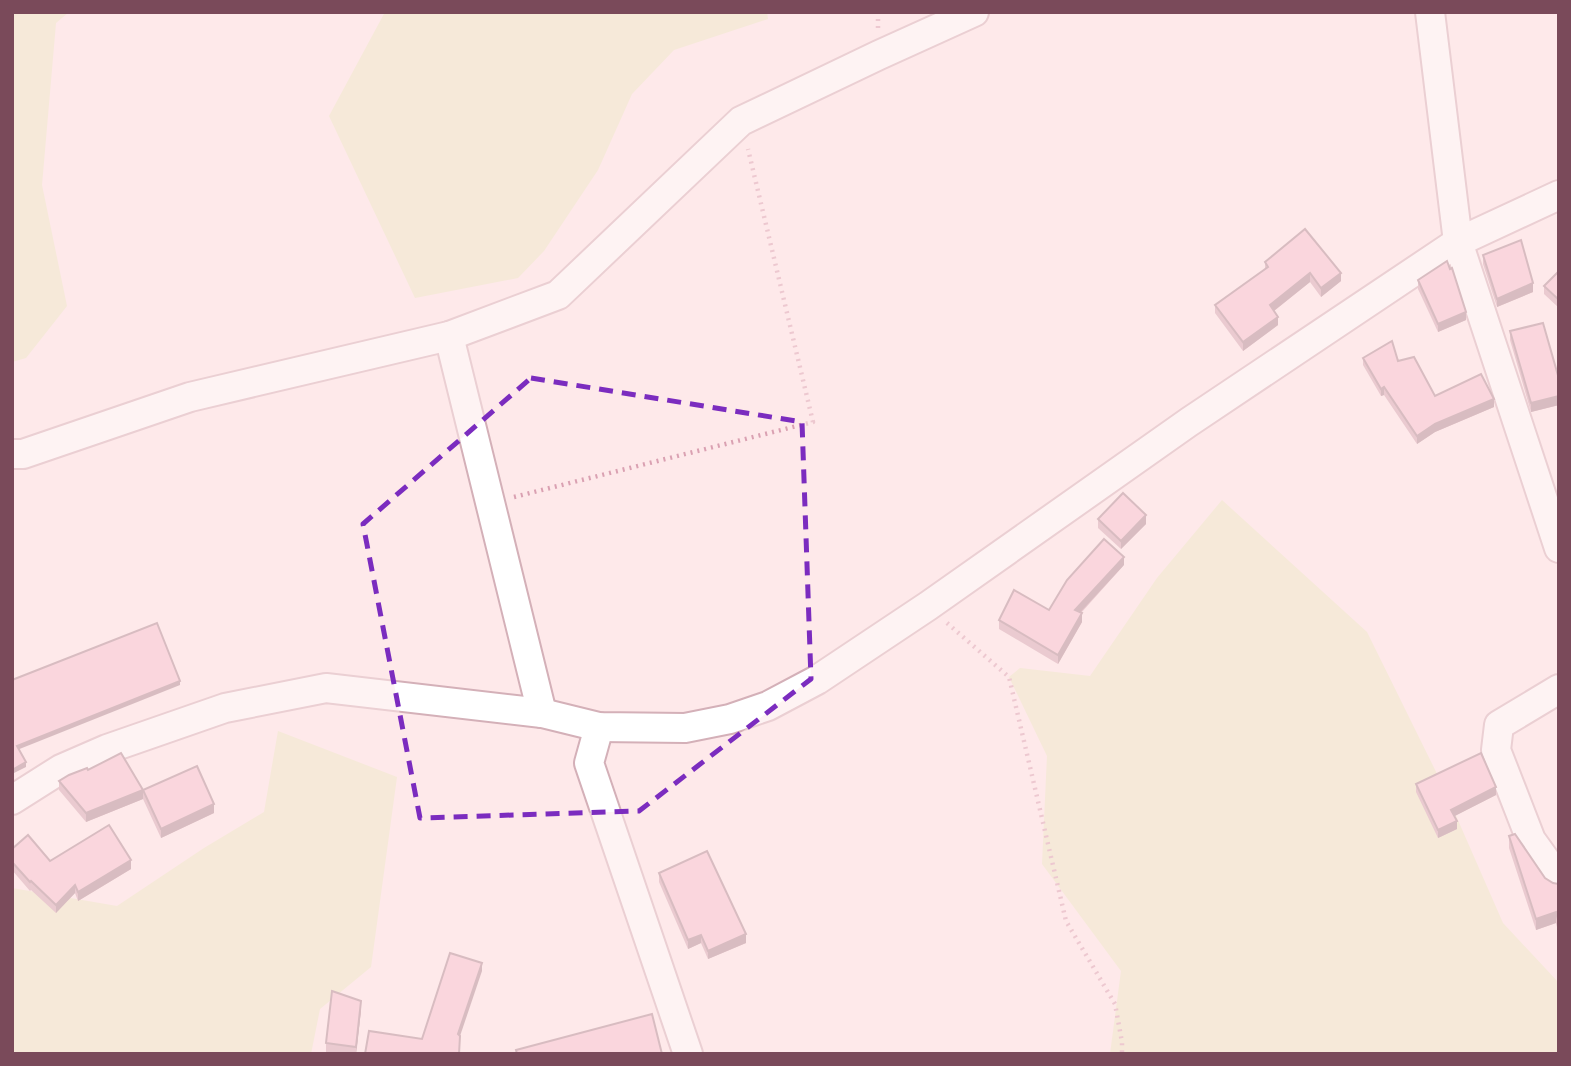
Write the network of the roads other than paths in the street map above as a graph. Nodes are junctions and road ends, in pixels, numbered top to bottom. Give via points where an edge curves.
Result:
1 (974, 12) edge
2 (1430, 12) edge
3 (1559, 195) edge
4 (1458, 242) junction
5 (450, 336) junction
6 (12, 454) edge
7 (1559, 548) edge
8 (1559, 689) edge
9 (542, 713) junction
10 (599, 727) junction
11 (12, 800) edge
12 (1559, 879) edge
13 (688, 1054) edge

1 - 5 street via 741,121 558,295
2 - 4 street
3 - 4 street
4 - 7 street
4 - 10 street via 817,680 768,706 730,719 685,728
5 - 6 street via 190,397
5 - 9 street
8 - 12 street via 1499,725 1496,750 1531,841
9 - 10 street
9 - 11 street via 326,688 225,708 107,748 61,769
10 - 13 street via 589,763

